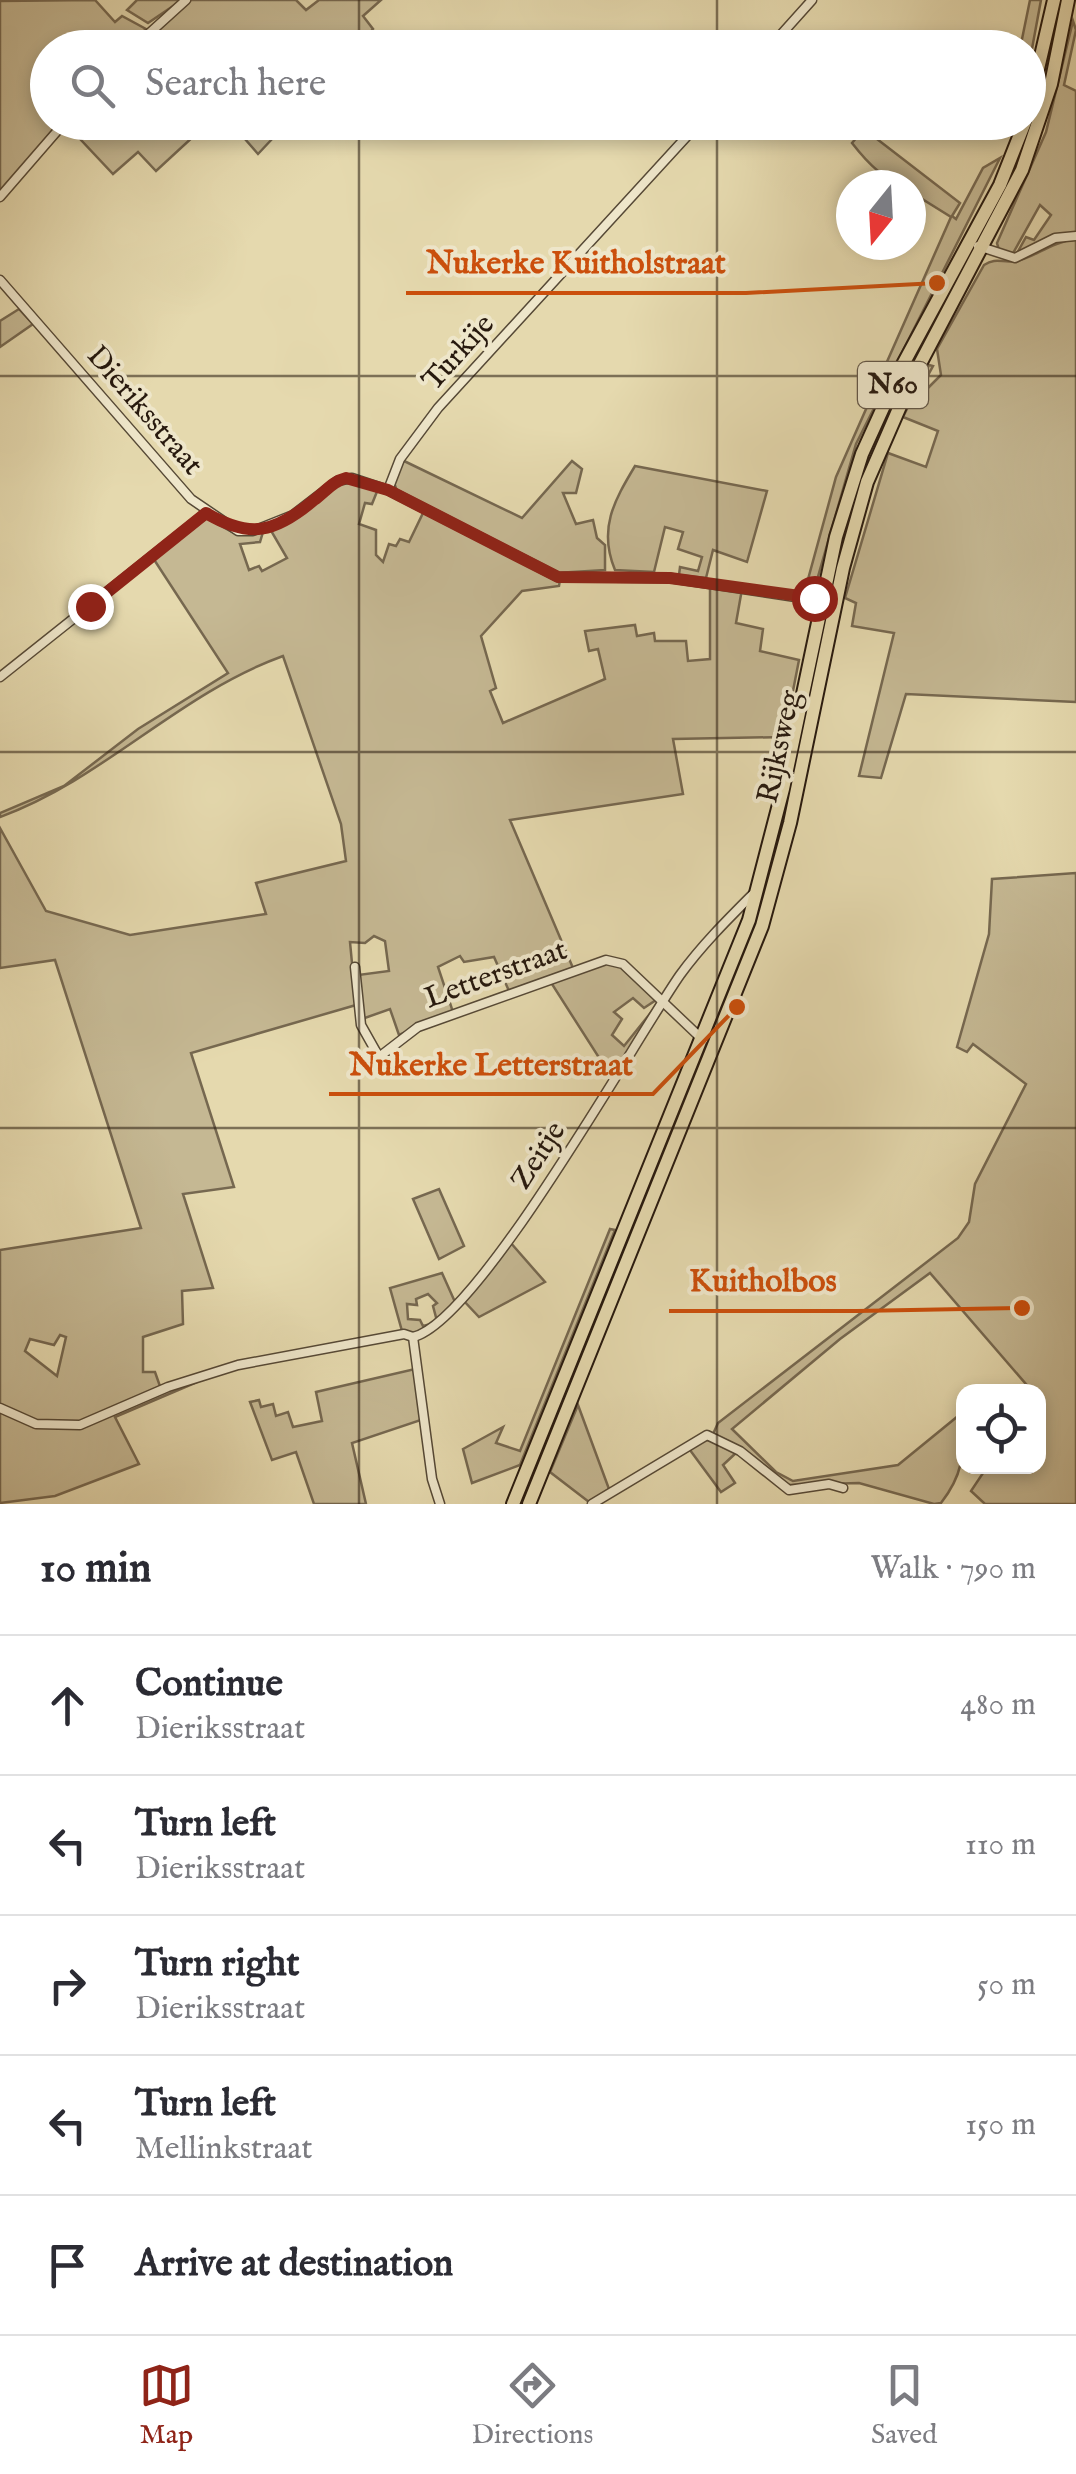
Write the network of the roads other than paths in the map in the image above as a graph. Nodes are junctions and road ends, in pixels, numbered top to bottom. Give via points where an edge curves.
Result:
1 (186, 0) edge
2 (812, 0) edge
3 (1054, 0) edge
4 (1068, 0) edge
5 (153, 30) edge
6 (785, 30) edge
7 (1046, 34) edge
8 (1046, 91) edge
9 (50, 140) edge
10 (684, 140) edge
11 (1018, 140) edge
12 (1032, 140) edge
13 (0, 197) edge
14 (1076, 236) edge
15 (977, 245) junction
16 (0, 280) edge
17 (388, 490) junction
18 (206, 513) junction
19 (828, 601) junction
20 (0, 677) edge
21 (759, 888) junction
22 (355, 967) dead end
23 (662, 1003) junction
24 (703, 1040) junction
25 (413, 1337) junction
26 (0, 1408) edge
27 (843, 1488) dead end
28 (440, 1504) edge
29 (514, 1504) edge
30 (528, 1504) edge
31 (592, 1504) edge

1 - 5 street
2 - 6 street
3 - 7 highway
4 - 8 highway, Rijksweg / N60
9 - 13 street
10 - 17 street, Turkije via 438,408 400,459
11 - 15 highway, Rijksweg / N60
12 - 15 highway, Rijksweg / N60
14 - 15 street via 1055,238 1015,258
15 - 19 highway, Rijksweg / N60 via 873,429 845,506
16 - 18 street, Dieriksstraat
17 - 18 street, Dieriksstraat via 341,478 293,516 254,531 238,531
17 - 19 street, Dieriksstraat via 558,577 670,578
18 - 20 street
19 - 21 highway, Rijksweg / N60
19 - 30 highway, Rijksweg / N60 via 790,823 762,926
21 - 23 street, Zeitje
21 - 24 highway, Rijksweg / N60
22 - 23 street, Letterstraat via 361,1025 380,1057 418,1027 599,962 623,964
23 - 24 street, Letterstraat
23 - 25 street, Zeitje via 510,1238 440,1322
24 - 29 highway, Rijksweg / N60
25 - 26 street via 396,1333 238,1365 80,1425 36,1424
25 - 28 street
27 - 31 street via 789,1490 740,1451 707,1435

